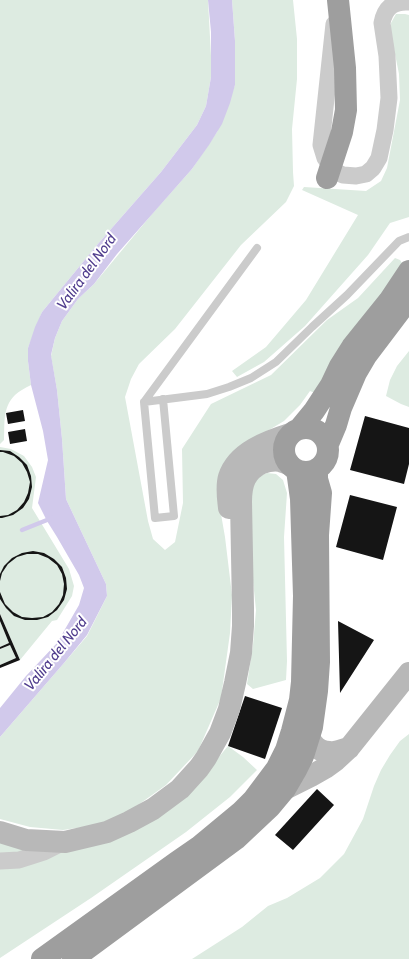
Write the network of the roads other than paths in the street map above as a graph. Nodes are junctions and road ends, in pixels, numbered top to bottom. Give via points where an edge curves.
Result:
1 (336, 0) edge
2 (409, 2) edge
3 (327, 178) dead end
4 (408, 238) edge
5 (257, 248) dead end
6 (409, 271) edge
7 (409, 299) edge
8 (163, 399) junction
9 (144, 402) junction
10 (295, 431) junction
11 (332, 434) junction
12 (301, 468) junction
13 (321, 493) junction
14 (243, 608) junction
15 (409, 673) edge
16 (307, 707) junction
17 (309, 739) junction
18 (354, 742) junction
19 (285, 789) junction
20 (0, 832) edge
21 (66, 842) junction
22 (0, 861) edge
23 (42, 959) edge
24 (73, 959) edge

1 - 2 street via 321,145 324,158 334,171 356,176 366,174 373,168 379,158 385,130 389,98 383,17 395,4
1 - 3 highway, bridge via 345,68 346,110 342,132
4 - 8 lane via 399,241 347,295 276,362 251,378 229,387 207,394
5 - 9 lane
6 - 10 highway via 352,347 314,411
7 - 11 highway via 356,373
8 - 9 lane
8 - 9 lane via 174,516 155,518
10 - 11 highway via 307,428 320,432 324,437
10 - 12 highway via 287,439 284,449 286,460
10 - 14 main road via 274,439 239,460 229,478 228,500
11 - 12 highway via 323,465
11 - 13 highway via 336,448
12 - 13 highway via 317,479
12 - 14 main road via 273,460 255,466 246,476 241,492
12 - 16 highway via 303,656
13 - 16 highway via 318,538 319,662 317,691
14 - 21 main road via 241,653 236,683 220,732 199,768 180,789 153,809 107,832
15 - 18 main road
16 - 17 highway via 312,727
16 - 18 main road via 320,732 326,737
16 - 23 highway via 292,731 277,768 241,812 200,846
17 - 18 main road via 317,748 330,752
17 - 19 highway
18 - 19 main road via 325,768
19 - 24 highway via 236,839
20 - 21 main road via 26,840
21 - 22 street via 19,860

